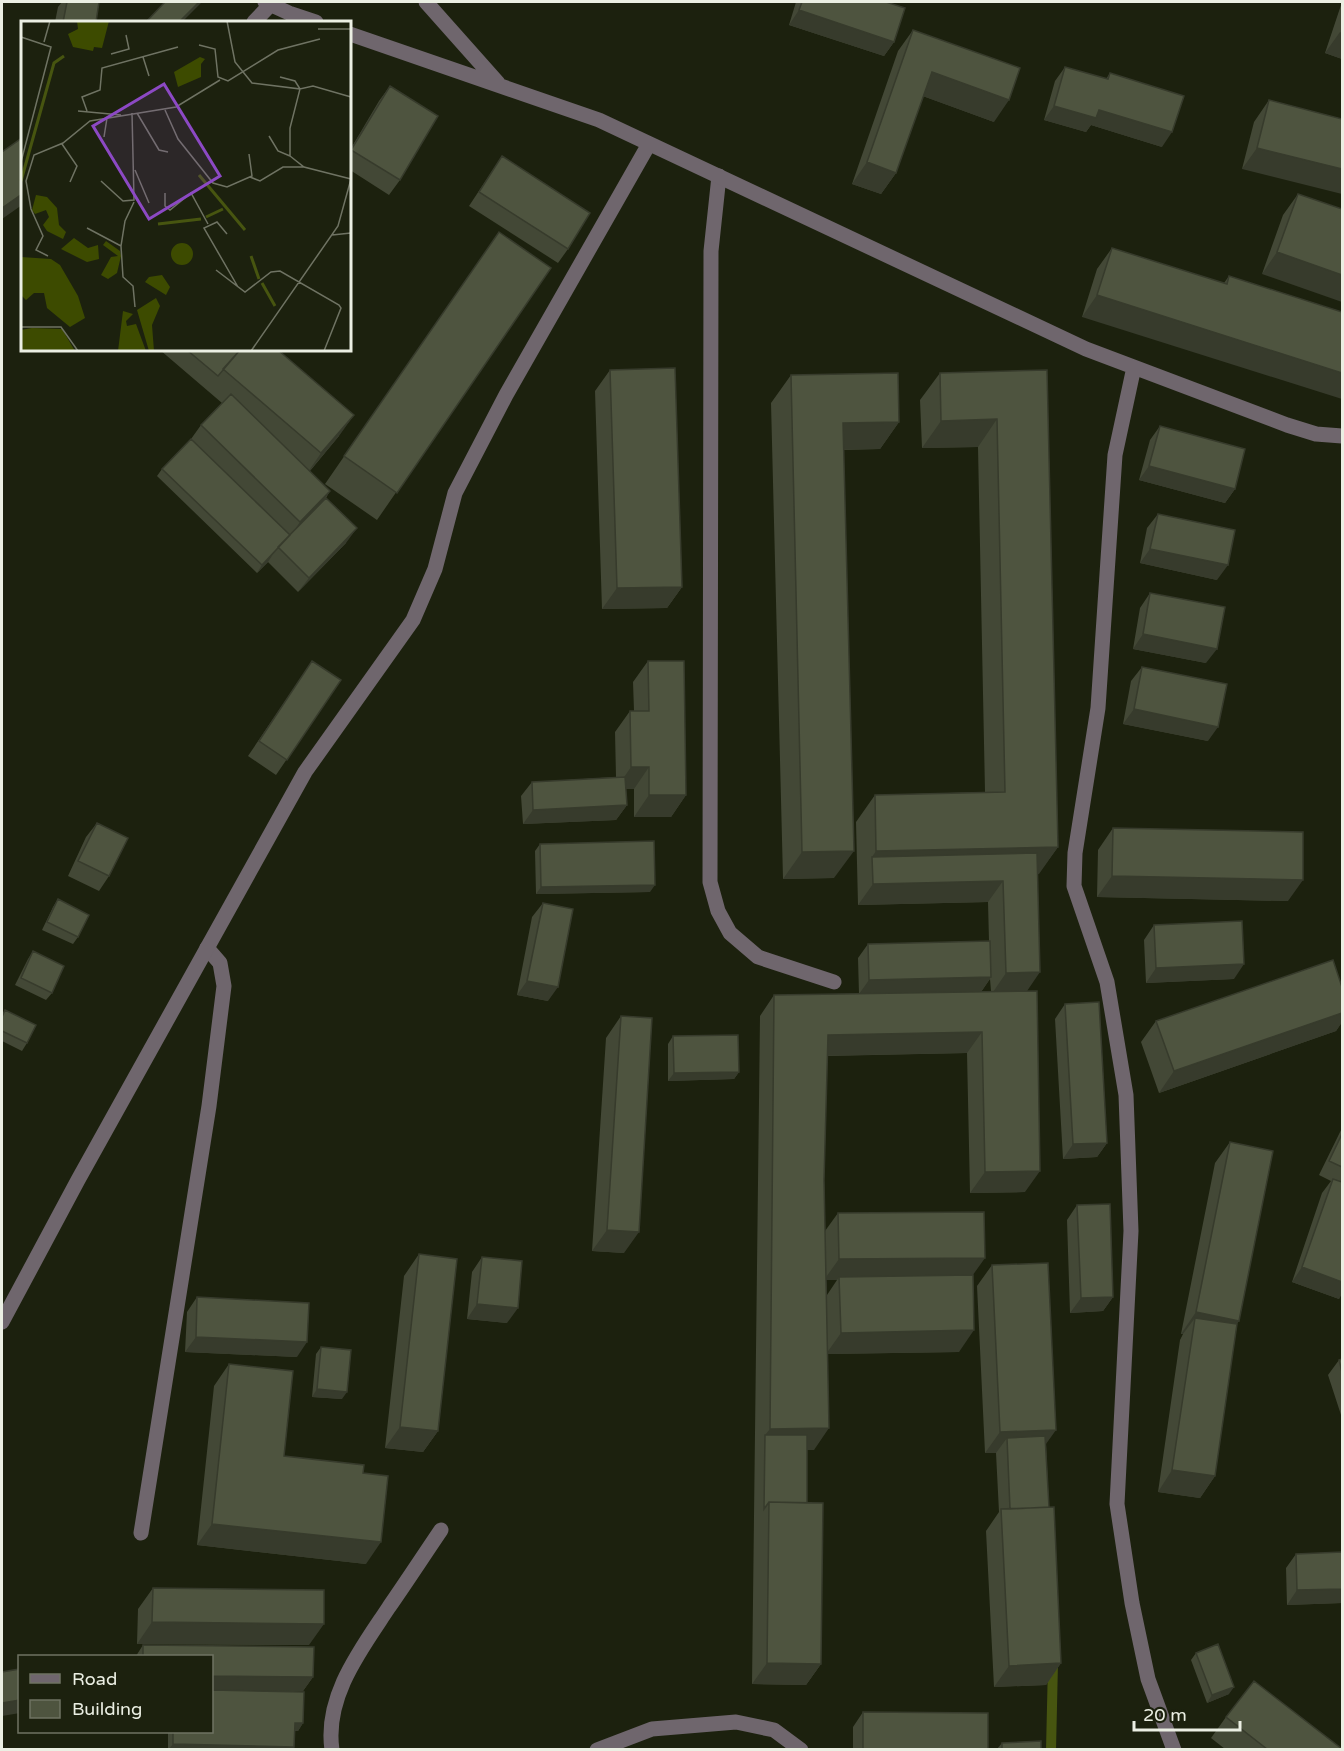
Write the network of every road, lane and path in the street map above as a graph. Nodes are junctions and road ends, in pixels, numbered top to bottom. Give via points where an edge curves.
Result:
1 (426, 2) edge
2 (268, 3) edge
3 (255, 21) edge
4 (313, 21) edge
5 (351, 34) edge
6 (500, 86) junction
7 (649, 144) junction
8 (719, 176) junction
9 (1134, 367) junction
10 (1342, 436) edge
11 (207, 948) junction
12 (834, 982) dead end
13 (2, 1322) edge
14 (441, 1530) dead end
15 (141, 1533) dead end
16 (332, 1749) edge
17 (597, 1749) edge
18 (801, 1749) edge
19 (1173, 1749) edge

1 - 6 street
2 - 3 street
2 - 4 street
5 - 6 street
6 - 7 street via 599,120
7 - 8 street
7 - 11 street via 506,395 455,493 435,569 413,620 305,772
8 - 9 street via 1086,350
8 - 12 street via 711,251 710,882 718,911 730,933 758,957
9 - 10 street via 1287,425 1316,434
9 - 19 street via 1115,455 1098,708 1075,853 1074,886 1107,982 1126,1095 1131,1231 1117,1504 1148,1678
11 - 13 street
11 - 15 street via 220,963 224,986
14 - 16 street via 362,1648 342,1685 333,1715
17 - 18 street via 652,1729 736,1722 774,1730

